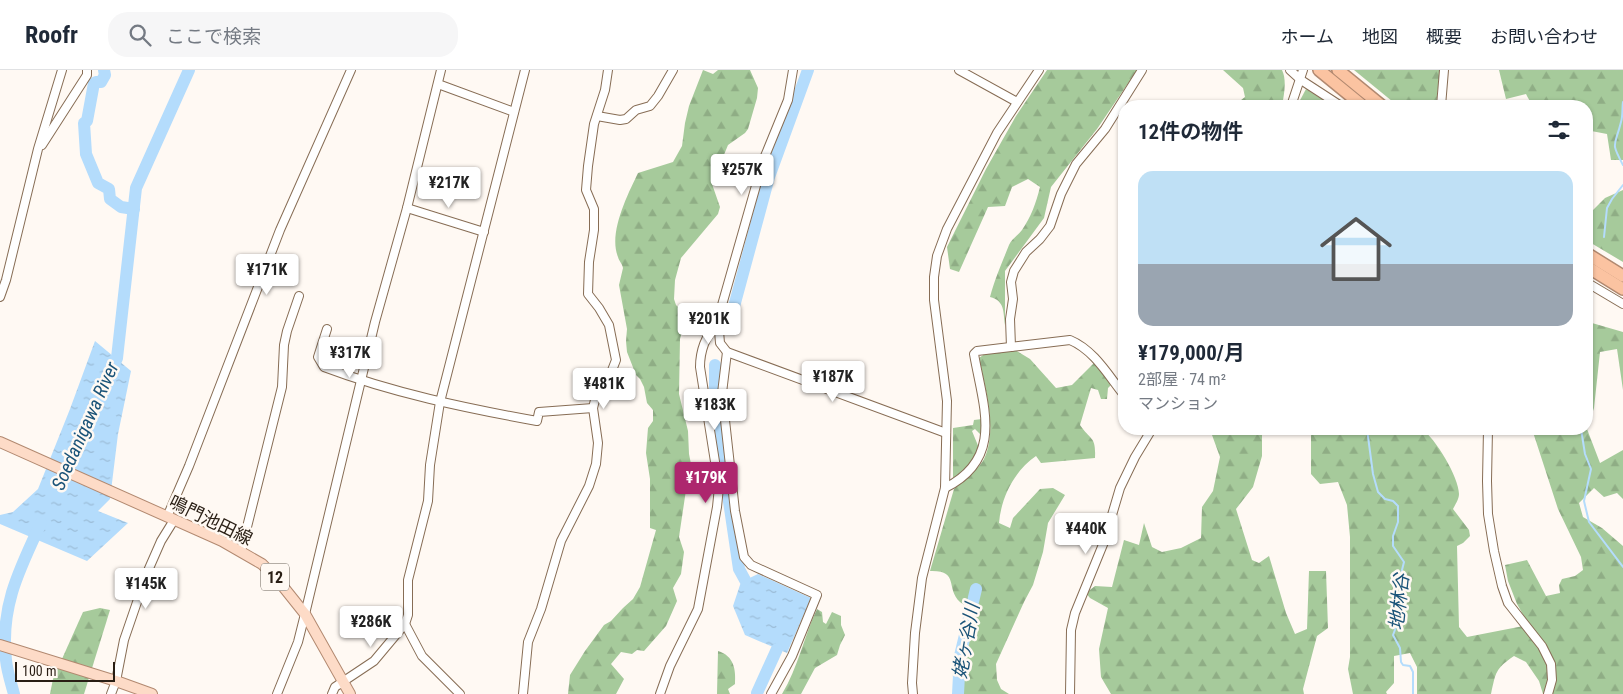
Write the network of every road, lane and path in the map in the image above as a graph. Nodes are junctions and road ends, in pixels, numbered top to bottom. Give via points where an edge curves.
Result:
1 (62, 70) edge
2 (87, 70) edge
3 (351, 70) edge
4 (442, 70) edge
5 (525, 70) edge
6 (608, 70) edge
7 (673, 70) edge
8 (793, 70) edge
9 (959, 70) edge
10 (1039, 70) edge
11 (1142, 70) edge
12 (1290, 70) edge
13 (1319, 70) edge
14 (1338, 70) edge
15 (1444, 70) edge
16 (1302, 75) edge
17 (438, 84) junction
18 (1123, 100) edge
19 (1294, 100) edge
20 (1333, 100) edge
21 (1356, 100) edge
22 (1375, 100) edge
23 (1442, 100) edge
24 (1017, 102) junction
25 (1118, 108) edge
26 (514, 112) junction
27 (597, 116) junction
28 (38, 148) junction
29 (407, 208) junction
30 (484, 232) junction
31 (1593, 257) edge
32 (1593, 270) edge
33 (1623, 276) edge
34 (1593, 286) edge
35 (1623, 289) edge
36 (299, 296) dead end
37 (0, 297) edge
38 (1623, 304) edge
39 (718, 326) junction
40 (327, 329) dead end
41 (1011, 347) junction
42 (727, 352) junction
43 (361, 381) junction
44 (1118, 387) edge
45 (440, 402) junction
46 (593, 408) junction
47 (946, 433) junction
48 (1148, 435) edge
49 (1488, 435) edge
50 (0, 442) edge
51 (945, 488) junction
52 (171, 518) junction
53 (241, 551) junction
54 (305, 614) junction
55 (405, 624) junction
56 (0, 645) edge
57 (116, 681) junction
58 (343, 681) junction
59 (111, 694) edge
60 (152, 694) edge
61 (277, 694) edge
62 (332, 694) edge
63 (350, 694) edge
64 (460, 694) edge
65 (523, 694) edge
66 (660, 694) edge
67 (771, 694) edge
68 (913, 694) edge
69 (1070, 694) edge
70 (1548, 694) edge

1 - 28 street
2 - 28 street via 87,75
3 - 52 street via 280,230
4 - 17 street
5 - 26 street
6 - 27 street
7 - 27 street via 650,106 636,110 626,119
8 - 39 street via 788,100 763,161
9 - 24 street
10 - 24 street
11 - 18 street
12 - 16 street
13 - 21 highway
14 - 22 highway
15 - 23 street
16 - 19 street
16 - 20 street
17 - 26 street
17 - 29 street
24 - 47 street via 983,159 947,229 937,256 934,300 947,401
25 - 41 street via 1076,164 1060,194 1050,226 1026,252 1014,272 1011,282
26 - 30 street
27 - 46 street via 586,190 594,209 588,294 609,325 616,360
28 - 37 street
29 - 30 street
29 - 43 street
30 - 45 street
31 - 33 highway
32 - 35 highway
34 - 38 street
36 - 53 street via 284,345 282,386
39 - 42 street via 720,343
39 - 66 street via 711,330 700,355 719,487 717,507 698,609
40 - 43 street via 318,357 320,363
41 - 44 street via 1070,340 1081,345
41 - 51 street via 974,354 985,418 982,452 969,471
42 - 47 street
42 - 67 street via 722,392 735,511 744,557 751,565 817,595 792,656
43 - 45 street
43 - 54 street
45 - 46 street via 537,421 539,412
45 - 55 street via 428,501 408,580
46 - 65 street via 598,443 596,464 589,486 561,541 528,642
47 - 51 street
48 - 69 street via 1120,488 1104,542 1075,613 1071,630
49 - 70 street via 1488,514 1502,586 1508,603 1542,646 1551,664 1552,680
50 - 52 main road, 鳴門池田線 / 12
51 - 68 street via 922,578 915,633
52 - 53 main road, 鳴門池田線 / 12
52 - 57 street via 147,573 124,640
53 - 54 main road, 鳴門池田線 / 12 via 262,564
54 - 58 main road, 鳴門池田線 / 12
54 - 61 street via 298,642
55 - 58 street via 374,661
55 - 64 street via 422,656
56 - 57 main road
57 - 59 street
57 - 60 main road
58 - 62 street via 335,686
58 - 63 main road, 鳴門池田線 / 12

